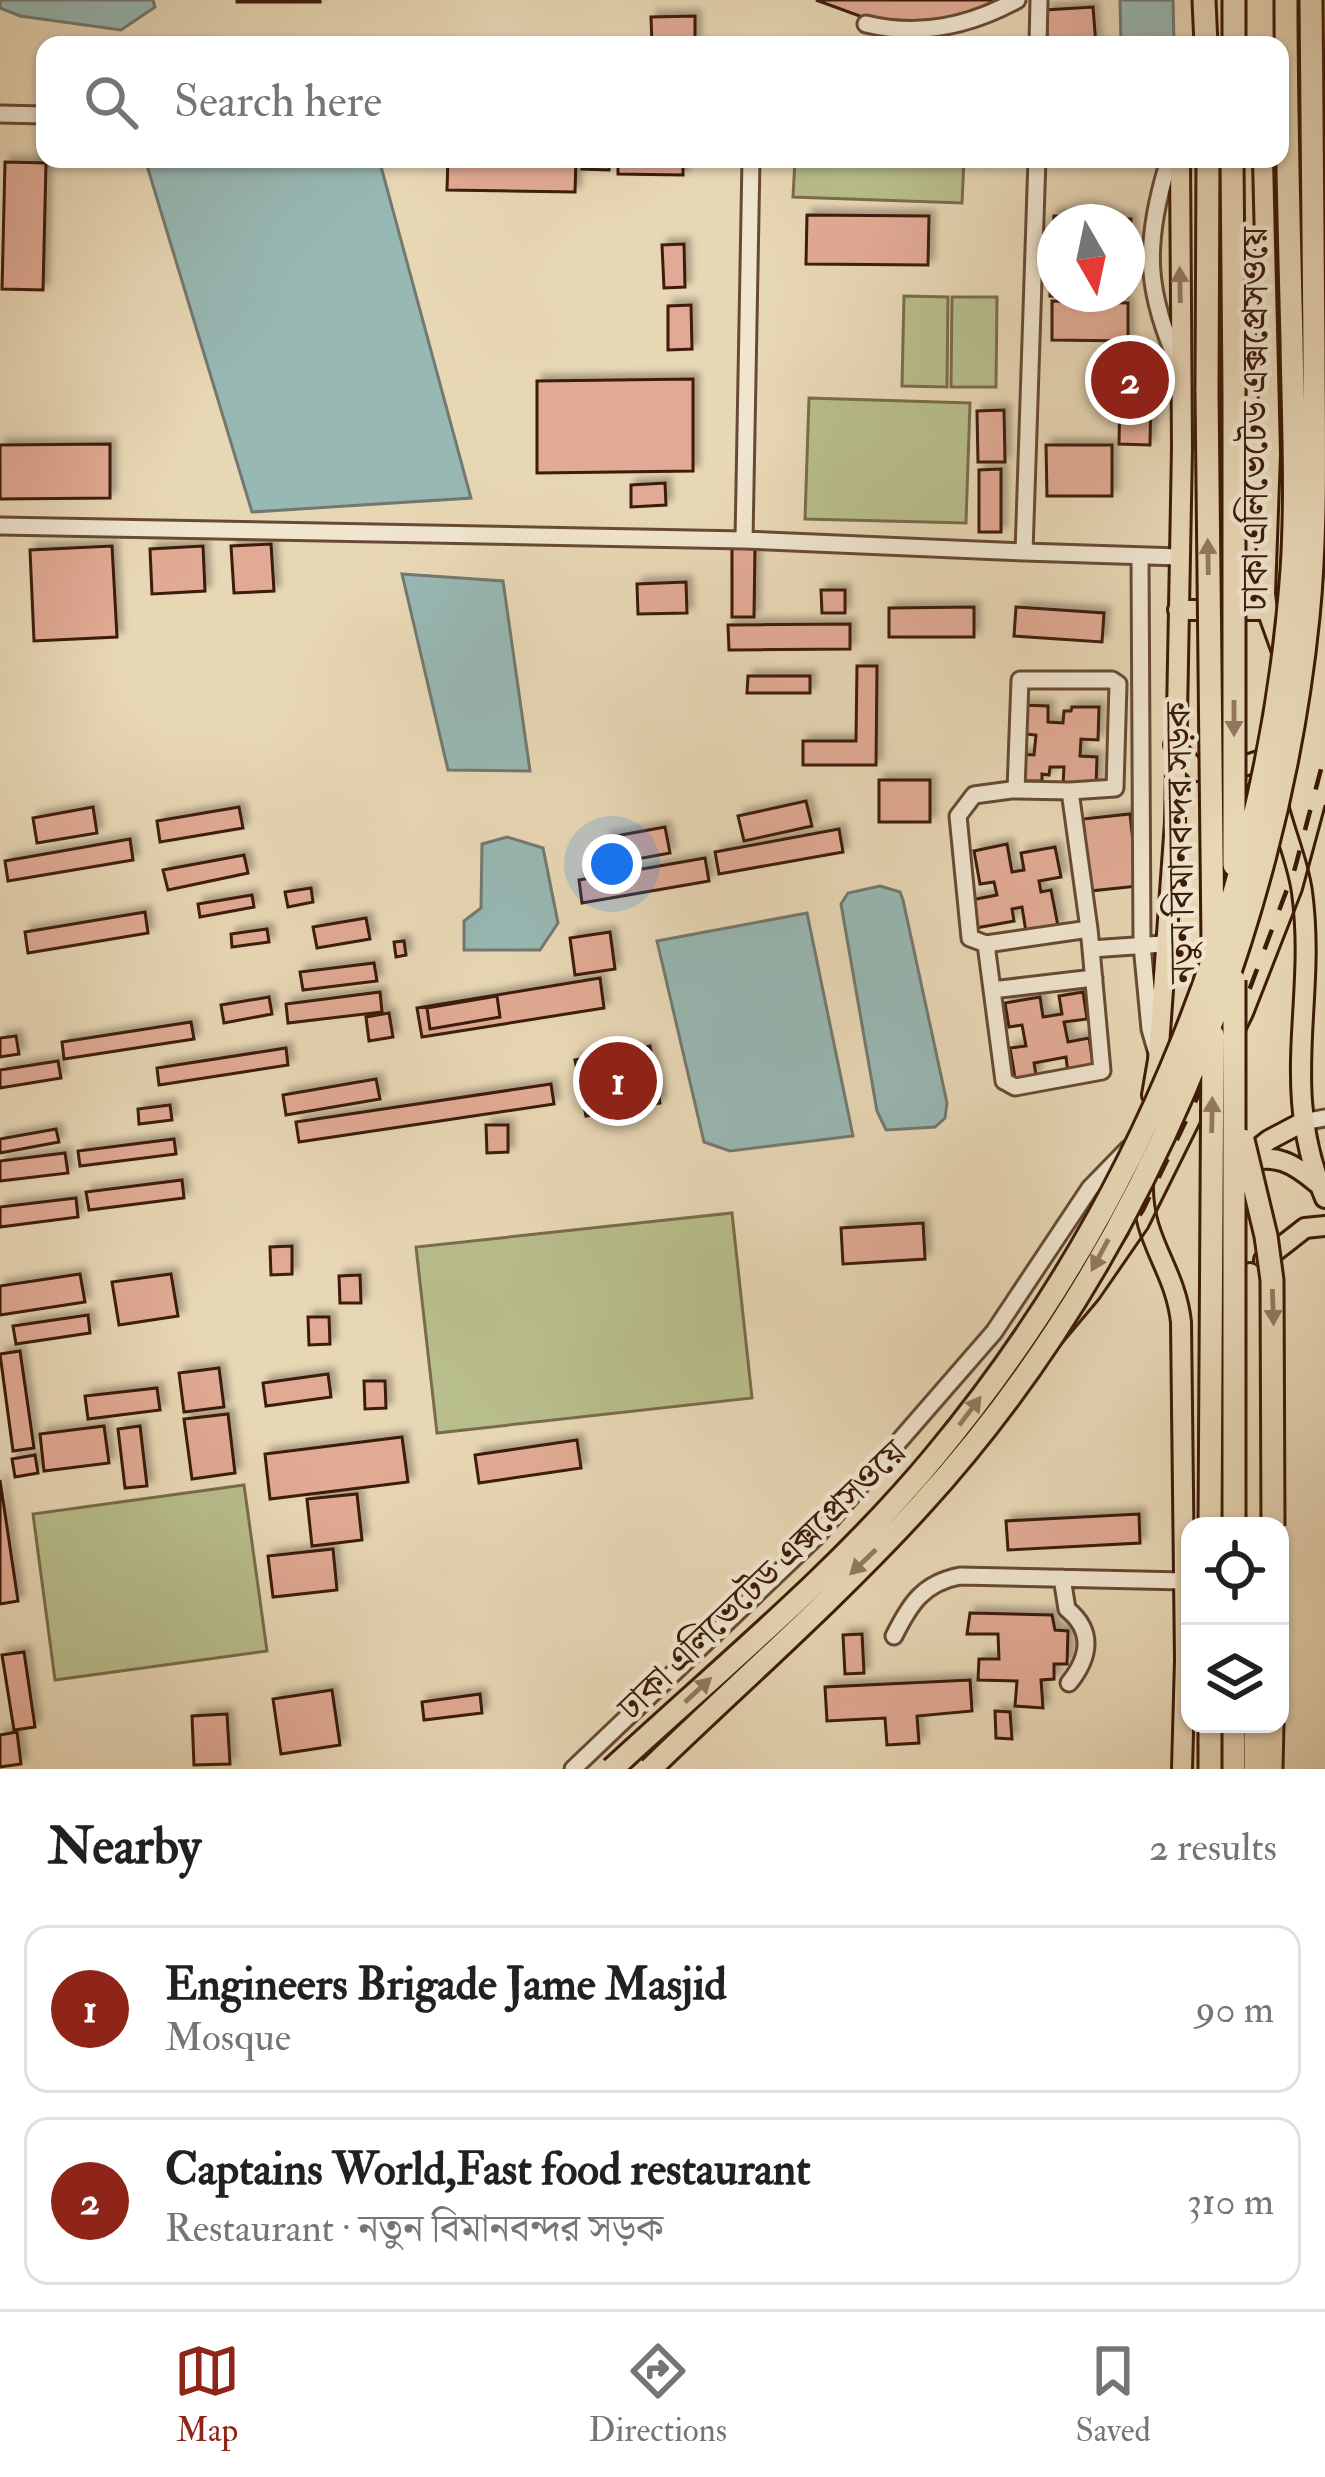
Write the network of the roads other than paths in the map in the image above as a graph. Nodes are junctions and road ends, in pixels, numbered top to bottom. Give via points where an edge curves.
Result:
1 (1017, 0) edge
2 (1039, 0) edge
3 (1204, 0) edge
4 (1234, 0) edge
5 (1286, 0) edge
6 (1311, 0) edge
7 (866, 24) dead end
8 (1038, 36) edge
9 (1206, 36) edge
10 (1236, 36) edge
11 (1287, 36) edge
12 (0, 114) edge
13 (36, 115) edge
14 (1289, 166) edge
15 (751, 168) edge
16 (1037, 168) edge
17 (1168, 168) edge
18 (1171, 168) edge
19 (1208, 168) edge
20 (1232, 168) edge
21 (1263, 168) edge
22 (1181, 371) junction
23 (0, 526) edge
24 (744, 540) junction
25 (1024, 552) junction
26 (1140, 556) junction
27 (1180, 557) junction
28 (1178, 610) junction
29 (1267, 610) junction
30 (1174, 745) junction
31 (1271, 757) junction
32 (1016, 790) junction
33 (1070, 791) junction
34 (1174, 822) junction
35 (1282, 823) junction
36 (1089, 929) junction
37 (986, 944) junction
38 (1163, 944) junction
39 (1142, 945) junction
40 (1091, 950) junction
41 (1094, 978) junction
42 (992, 990) junction
43 (1158, 1060) junction
44 (1235, 1110) junction
45 (1325, 1118) edge
46 (1303, 1122) junction
47 (1146, 1129) junction
48 (1240, 1163) junction
49 (1322, 1191) edge
50 (1325, 1226) edge
51 (1250, 1273) junction
52 (1203, 1286) junction
53 (1178, 1289) junction
54 (1251, 1370) junction
55 (1183, 1371) junction
56 (1252, 1424) junction
57 (1182, 1432) junction
58 (1183, 1517) edge
59 (1210, 1517) edge
60 (1234, 1517) edge
61 (1252, 1517) edge
62 (1273, 1517) edge
63 (1061, 1579) junction
64 (1181, 1582) edge
65 (1184, 1625) edge
66 (894, 1636) dead end
67 (1069, 1683) dead end
68 (1210, 1733) edge
69 (1234, 1733) edge
70 (1253, 1733) edge
71 (1272, 1733) edge
72 (573, 1769) edge
73 (612, 1769) edge
74 (650, 1769) edge
75 (1182, 1769) edge
76 (1210, 1769) edge
77 (1234, 1769) edge
78 (1254, 1769) edge
79 (1271, 1769) edge

1 - 7 street via 945,28
2 - 8 street
3 - 9 highway
4 - 10 highway
11 -> 5 highway, ঢাকা এলিভেটেড এক্সপ্রেসওয়ে, bridge
6 -> 74 highway, ঢাকা এলিভেটেড এক্সপ্রেসওয়ে, bridge via 1308,614 1284,780 1242,944 1152,1156 1087,1280 1019,1382 921,1505
12 - 13 street
73 -> 14 highway, ঢাকা এলিভেটেড এক্সপ্রেসওয়ে, bridge via 874,1524 975,1404 1075,1257 1162,1088 1240,878 1290,588
15 - 24 street
16 - 25 street
17 - 22 street via 1149,255 1161,327
22 -> 18 main road
59 -> 19 highway, নতুন বিমানবন্দর সড়ক, bridge
20 -> 44 highway, নতুন বিমানবন্দর সড়ক, bridge
21 - 29 main road
22 - 27 main road
23 - 24 street
24 - 25 street
25 - 26 street
26 - 27 street
26 - 39 street
27 - 28 main road
28 - 29 main road
28 - 30 main road
29 - 31 main road via 1283,663
30 - 31 main road via 1197,771 1225,772
30 - 34 main road
31 - 35 main road
32 - 33 street
32 - 33 street via 1020,680 1112,680 1115,788
32 - 37 street via 974,794 958,816 970,938
33 - 36 street
34 - 35 main road via 1195,802 1219,799 1259,801
34 - 38 main road
35 - 46 main road via 1302,891
36 - 37 street
36 - 40 street
37 - 42 street
38 - 39 street
38 - 43 main road
39 - 40 street
39 - 43 street
40 - 41 street
41 - 42 street
41 - 42 street via 1102,1072 1015,1087 1004,1082
43 - 47 main road
44 - 60 highway, নতুন বিমানবন্দর সড়ক, bridge
44 -> 62 highway, bridge via 1272,1280
45 - 46 street
46 - 48 main road
46 - 49 main road
47 - 53 main road via 1142,1210
47 - 72 street via 1090,1188 994,1332 815,1538
48 - 49 main road via 1285,1159
48 - 52 main road via 1206,1200
50 - 51 main road via 1291,1236
51 - 52 main road
51 - 54 main road
52 - 53 main road
53 - 55 main road
54 - 55 main road via 1227,1388 1204,1388
54 - 56 main road
55 - 57 main road
56 - 57 main road via 1235,1413 1215,1414
56 - 61 main road
57 - 58 main road
63 - 64 street
63 - 66 street via 941,1579 908,1607
63 - 67 street via 1067,1609 1086,1632 1084,1665
65 - 75 main road
68 - 76 highway
69 - 77 highway
70 - 78 main road
71 - 79 highway

